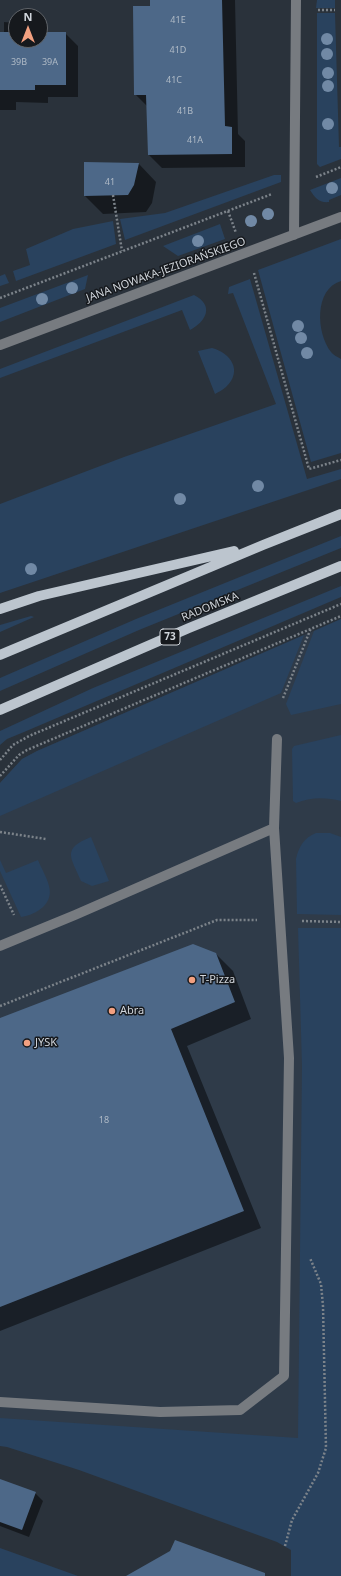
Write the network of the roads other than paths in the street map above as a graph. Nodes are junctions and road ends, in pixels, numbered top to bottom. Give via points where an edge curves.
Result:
1 (296, 0) edge
2 (341, 217) edge
3 (294, 235) junction
4 (0, 345) edge
5 (341, 514) edge
6 (263, 545) junction
7 (341, 566) edge
8 (0, 609) edge
9 (0, 655) edge
10 (0, 710) edge
11 (277, 739) dead end
12 (274, 828) junction
13 (0, 946) edge
14 (0, 1402) edge

1 - 3 street
2 - 3 street, JANA NOWAKA-JEZIORAŃSKIEGO
3 - 4 street, JANA NOWAKA-JEZIORAŃSKIEGO
5 - 6 main road
6 - 8 main road via 39,596
6 - 9 main road
7 - 10 main road, RADOMSKA / 73
11 - 12 street
12 - 13 street
12 - 14 street via 289,1058 284,1376 240,1410 160,1412

